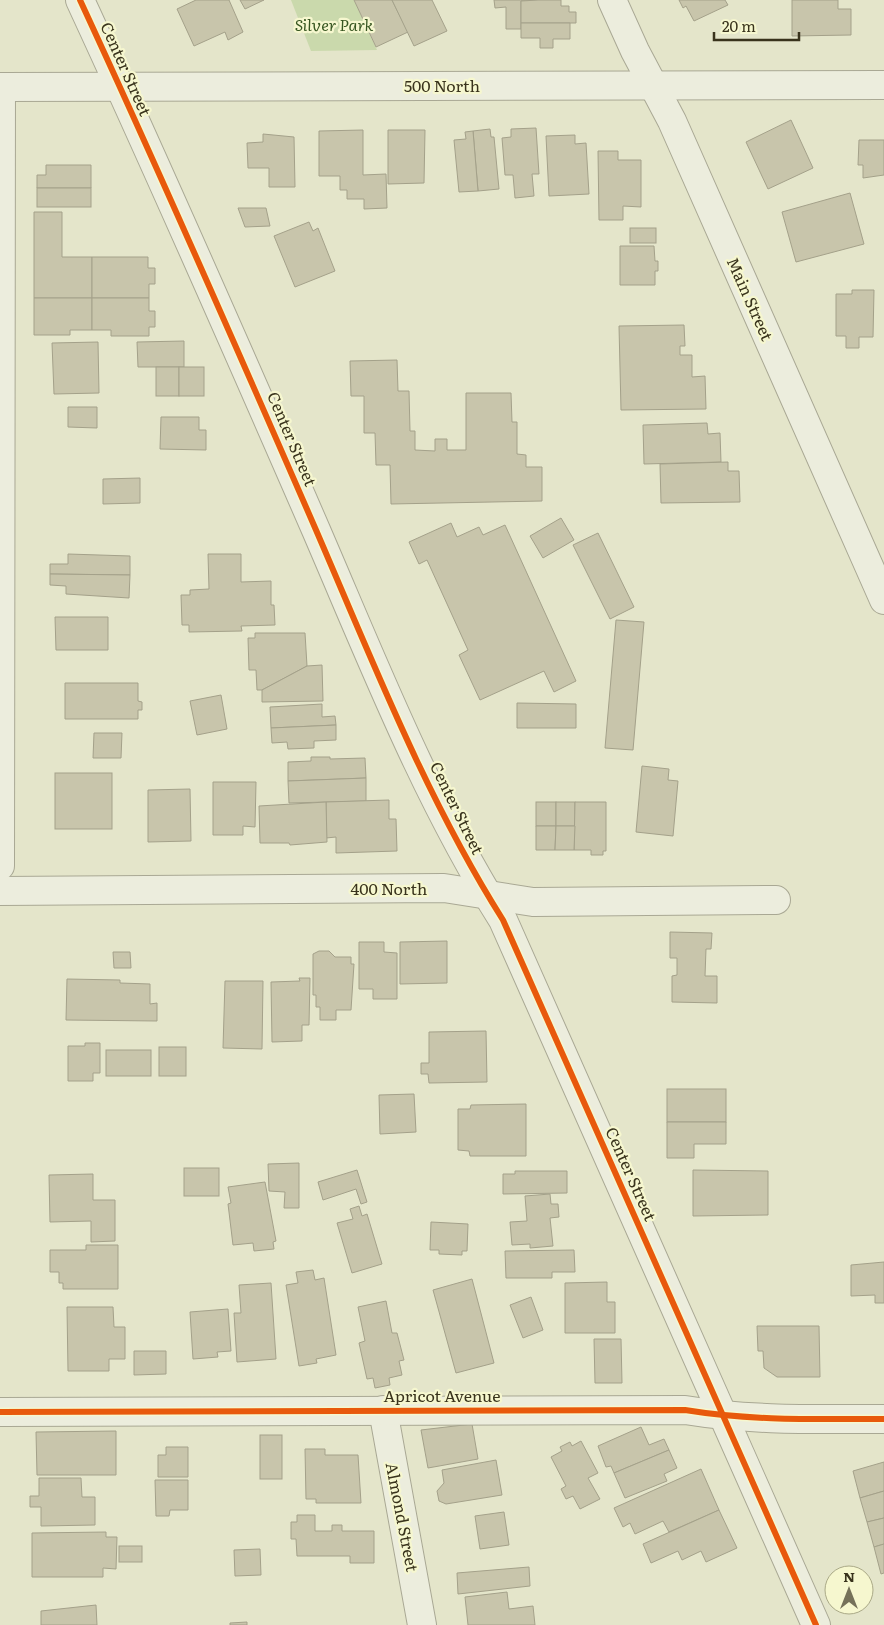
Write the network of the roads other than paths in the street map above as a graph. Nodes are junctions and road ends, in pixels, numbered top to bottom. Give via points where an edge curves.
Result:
1 (80, 0) edge
2 (612, 0) edge
3 (884, 85) edge
4 (653, 86) junction
5 (0, 87) edge
6 (119, 87) junction
7 (884, 600) edge
8 (0, 866) edge
9 (0, 891) edge
10 (487, 894) junction
11 (776, 900) dead end
12 (383, 1410) junction
13 (0, 1412) edge
14 (723, 1416) junction
15 (884, 1419) edge
16 (422, 1625) edge
17 (816, 1625) edge

1 - 6 street, Center Street
2 - 4 street, Main Street
3 - 4 street, 500 North
4 - 6 street, 500 North
4 - 7 street, Main Street via 672,121
5 - 6 street, 500 North
5 - 8 street
6 - 10 street, Center Street via 425,777 459,847
9 - 10 street, 400 North via 444,888
10 - 11 street, 400 North via 533,902
10 - 14 street, Center Street via 503,920
12 - 13 street, Apricot Avenue
12 - 14 street, Apricot Avenue via 686,1410
12 - 16 street, Almond Street
14 - 15 street, Apricot Avenue via 764,1420
14 - 17 street, Center Street

